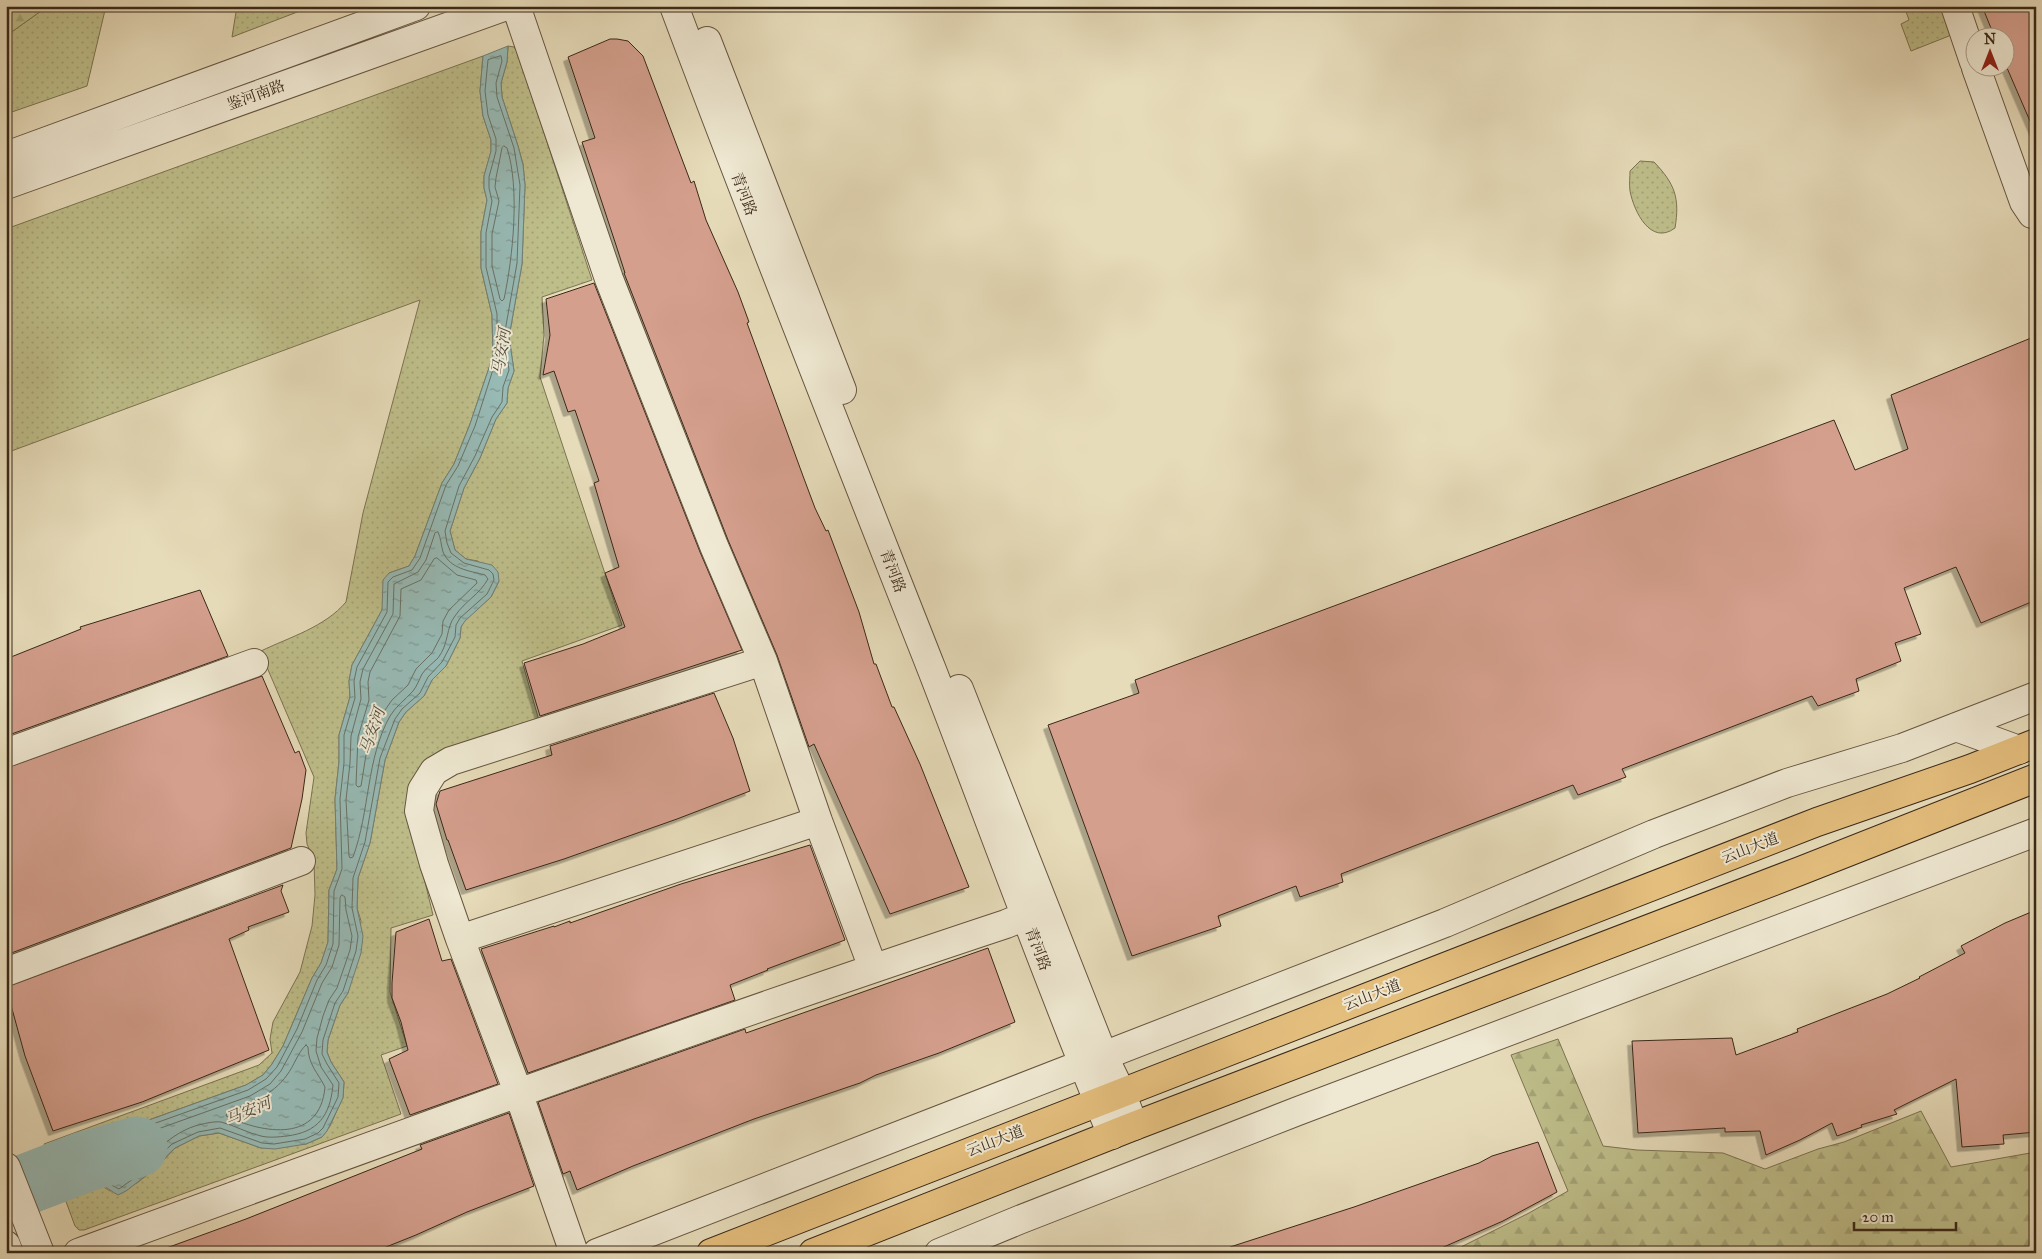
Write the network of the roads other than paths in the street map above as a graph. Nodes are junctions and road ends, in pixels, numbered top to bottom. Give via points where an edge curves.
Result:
1 (416, 6) edge
2 (506, 6) edge
3 (516, 6) edge
4 (674, 6) edge
5 (694, 6) edge
6 (1955, 6) edge
7 (1964, 6) edge
8 (1972, 28) edge
9 (1964, 33) edge
10 (1980, 78) edge
11 (1990, 78) edge
12 (6, 156) edge
13 (6, 185) edge
14 (2036, 196) edge
15 (2036, 215) edge
16 (763, 661) junction
17 (254, 663) dead end
18 (2036, 696) edge
19 (1956, 727) junction
20 (2027, 747) edge
21 (6, 753) edge
22 (2036, 778) edge
23 (818, 821) junction
24 (2036, 832) edge
25 (301, 861) dead end
26 (1025, 916) junction
27 (460, 939) junction
28 (873, 968) junction
29 (6, 972) edge
30 (1093, 1059) junction
31 (518, 1092) junction
32 (1110, 1097) junction
33 (1123, 1130) junction
34 (7, 1168) edge
35 (6, 1245) edge
36 (9, 1253) edge
37 (40, 1253) edge
38 (78, 1253) edge
39 (574, 1253) edge
40 (597, 1253) edge
41 (711, 1253) edge
42 (813, 1253) edge
43 (940, 1253) edge

1 - 12 street, 鉴河南路
2 - 13 street, 鉴河南路
3 - 16 street via 609,279
4 - 26 street, 青河路
5 - 30 street, 青河路 via 904,552
6 - 9 street
7 - 8 street
10 - 15 street via 2024,202
11 - 14 street
16 - 23 street
16 - 27 street via 451,761 434,771 422,790 419,811
17 - 21 street
18 - 19 street
19 - 20 street
19 - 30 street via 1902,748 1787,783 1681,823 1445,924
20 - 32 main road, 云山大道 via 1817,822
22 - 33 main road
23 - 27 street
23 - 28 street
24 - 43 street via 1298,1110
25 - 29 street
26 - 28 street
26 - 30 street, 青河路
27 - 31 street
28 - 31 street
30 - 32 street, 青河路
30 - 40 street
31 - 38 street
31 - 39 street
32 - 33 street, 青河路
32 - 41 main road, 云山大道
33 - 42 main road
34 - 37 street
35 - 36 street

